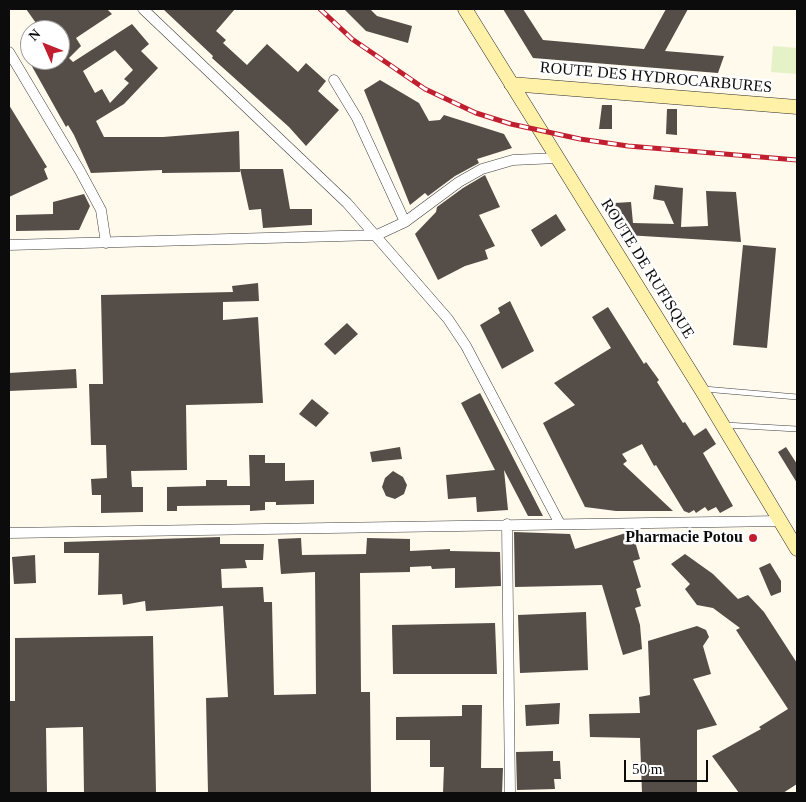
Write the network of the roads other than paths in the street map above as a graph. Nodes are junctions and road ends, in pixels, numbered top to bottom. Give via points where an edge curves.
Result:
1 (143, 9) edge
2 (465, 9) edge
3 (9, 52) edge
4 (334, 80) dead end
5 (512, 84) junction
6 (797, 107) edge
7 (557, 158) junction
8 (405, 222) junction
9 (377, 235) junction
10 (106, 243) junction
11 (9, 245) edge
12 (701, 389) junction
13 (797, 397) edge
14 (722, 425) junction
15 (797, 429) edge
16 (779, 520) junction
17 (507, 524) junction
18 (560, 524) junction
19 (9, 533) edge
20 (797, 549) edge
21 (510, 793) edge

1 - 9 street via 348,203
2 - 5 main road, ROUTE DE RUFISQUE
3 - 10 street via 101,210
4 - 8 street via 357,118
5 - 6 main road, ROUTE DES HYDROCARBURES
5 - 7 main road, ROUTE DE RUFISQUE
7 - 8 street via 513,160 482,168
7 - 12 main road, ROUTE DE RUFISQUE
8 - 9 street
9 - 10 street
9 - 18 street via 448,319 466,346
10 - 11 street
12 - 13 lane
12 - 14 main road, ROUTE DE RUFISQUE
14 - 15 lane
14 - 16 main road, ROUTE DE RUFISQUE
16 - 18 street
16 - 20 main road, ROUTE DE RUFISQUE
17 - 18 street
17 - 19 street
17 - 21 street

